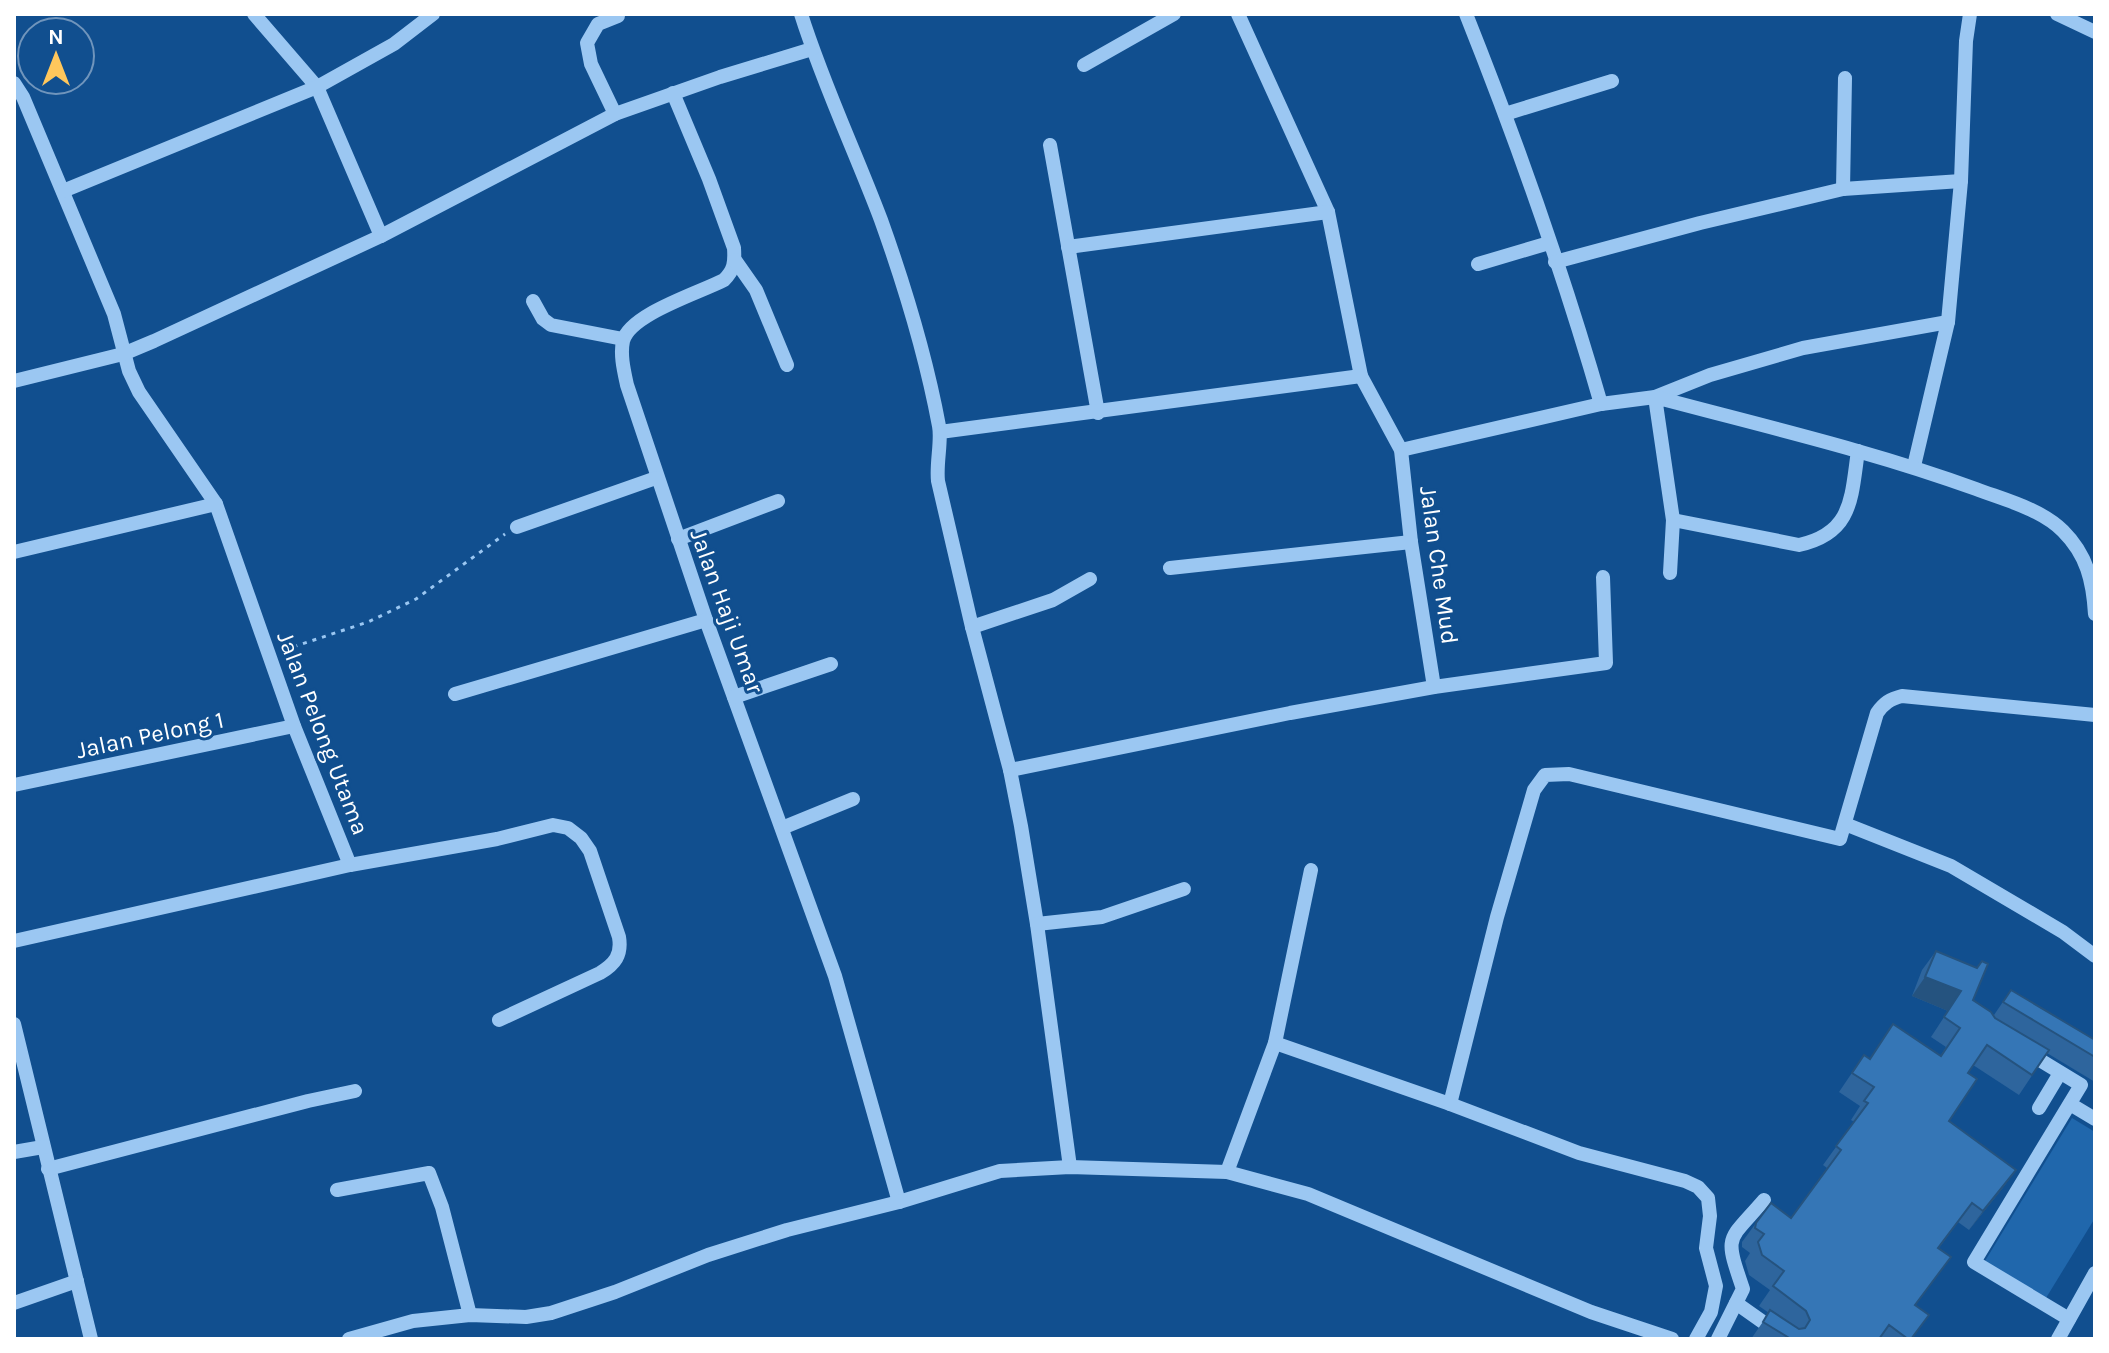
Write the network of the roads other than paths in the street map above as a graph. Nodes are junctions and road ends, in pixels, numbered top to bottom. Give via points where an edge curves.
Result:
1 (254, 14) edge
2 (433, 14) edge
3 (801, 14) edge
4 (1174, 14) edge
5 (1238, 14) edge
6 (1466, 14) edge
7 (1970, 14) edge
8 (2064, 15) edge
9 (618, 16) dead end
10 (2095, 32) edge
11 (812, 49) junction
12 (1084, 65) dead end
13 (1845, 78) dead end
14 (1612, 81) dead end
15 (14, 83) edge
16 (317, 87) junction
17 (673, 93) junction
18 (615, 114) junction
19 (1505, 114) junction
20 (1050, 145) dead end
21 (1961, 181) junction
22 (1843, 189) junction
23 (63, 191) junction
24 (1328, 212) junction
25 (381, 236) junction
26 (1549, 243) junction
27 (1068, 247) junction
28 (735, 260) junction
29 (1555, 262) junction
30 (1478, 264) dead end
31 (533, 301) dead end
32 (1948, 322) junction
33 (623, 339) junction
34 (123, 354) junction
35 (787, 365) dead end
36 (1361, 376) junction
37 (14, 381) edge
38 (1655, 397) junction
39 (1601, 404) junction
40 (1098, 413) junction
41 (940, 432) junction
42 (1401, 450) junction
43 (1858, 451) junction
44 (1914, 466) junction
45 (656, 478) junction
46 (778, 501) dead end
47 (216, 504) junction
48 (1673, 520) junction
49 (517, 527) road end
50 (678, 539) junction
51 (1411, 542) junction
52 (14, 552) edge
53 (1170, 568) dead end
54 (1670, 573) dead end
55 (1603, 577) dead end
56 (1090, 579) dead end
57 (2095, 614) edge
58 (706, 620) junction
59 (972, 627) junction
60 (831, 664) dead end
61 (1434, 687) junction
62 (455, 694) dead end
63 (734, 697) junction
64 (2095, 715) edge
65 (294, 726) junction
66 (1010, 770) junction
67 (14, 785) edge
68 (853, 799) dead end
69 (1845, 824) junction
70 (782, 828) junction
71 (350, 865) junction
72 (1311, 870) dead end
73 (1184, 889) dead end
74 (1037, 924) junction
75 (14, 941) edge
76 (2095, 956) edge
77 (499, 1020) dead end
78 (14, 1024) edge
79 (1275, 1043) junction
80 (2012, 1043) edge
81 (2060, 1073) junction
82 (355, 1091) dead end
83 (1450, 1104) junction
84 (2070, 1104) junction
85 (2039, 1108) dead end
86 (2095, 1119) edge
87 (43, 1147) junction
88 (14, 1152) edge
89 (1070, 1167) junction
90 (48, 1169) junction
91 (1227, 1172) junction
92 (337, 1190) dead end
93 (1764, 1200) dead end
94 (899, 1202) junction
95 (2095, 1273) edge
96 (77, 1281) junction
97 (14, 1303) edge
98 (1736, 1303) junction
99 (470, 1315) junction
100 (2069, 1319) junction
101 (91, 1339) edge
102 (349, 1339) edge
103 (1672, 1339) edge
104 (1696, 1339) edge
105 (1718, 1339) edge
106 (1787, 1339) edge
107 (2058, 1339) edge

1 - 16 street
2 - 16 street via 394,44
3 - 11 street
4 - 12 street
5 - 24 street
6 - 19 street
7 - 21 street
8 - 10 street
9 - 18 street via 598,24 587,43
11 - 17 street
11 - 41 street via 903,284
13 - 22 street
14 - 19 street
15 - 23 street, Jalan Pelong Utama
16 - 23 street
16 - 25 street
17 - 18 street
17 - 28 street
18 - 25 street
19 - 26 street
20 - 27 street
21 - 22 street
21 - 32 street
22 - 29 street
23 - 34 street, Jalan Pelong Utama via 114,314
24 - 27 street
24 - 36 street
25 - 34 street
26 - 29 street
26 - 30 street
27 - 40 street
28 - 33 street via 733,272 724,280 650,314
28 - 35 street via 756,290
29 - 39 street
31 - 33 street via 551,325
32 - 38 street via 1803,348
32 - 44 street
33 - 45 street, Jalan Haji Umar via 627,385
34 - 37 street
34 - 47 street, Jalan Pelong Utama via 139,392
36 - 40 street
36 - 42 street
38 - 39 street
38 - 43 street
38 - 48 street
39 - 42 street
40 - 41 street
41 - 59 street via 938,481
42 - 51 street, Jalan Che Mud
43 - 44 street
43 - 48 street via 1850,505 1830,533 1815,541 1799,545
44 - 57 street via 2026,508 2062,530 2084,559
45 - 49 street
45 - 50 street, Jalan Haji Umar
46 - 50 street
47 - 52 street
47 - 65 street, Jalan Pelong Utama
48 - 54 street
50 - 58 street, Jalan Haji Umar
51 - 53 street
51 - 61 street, Jalan Che Mud
55 - 61 street via 1606,663
56 - 59 street via 1053,600
58 - 62 street
58 - 63 street, Jalan Haji Umar
59 - 66 street
60 - 63 street
61 - 66 street
63 - 70 street, Jalan Haji Umar
64 - 69 street via 1894,698 1877,713
65 - 67 street, Jalan Pelong 1
65 - 71 street, Jalan Pelong Utama
66 - 74 street
68 - 70 street
69 - 76 street via 1951,866
69 - 83 street via 1840,839 1569,774 1545,775 1534,790 1497,917
70 - 94 street, Jalan Haji Umar via 835,976
71 - 75 street, Jalan Pelong Utama
71 - 77 street via 553,825 581,838 619,937 618,958 600,973
72 - 79 street
73 - 74 street via 1102,917
74 - 89 street
78 - 87 street
79 - 83 street
79 - 91 street
80 - 81 street
81 - 84 street via 2081,1085
81 - 85 street
82 - 90 street
83 - 104 street via 1579,1153 1698,1187 1708,1198 1706,1248 1716,1286 1711,1312
84 - 86 street
84 - 100 street via 1974,1262
87 - 88 street
87 - 90 street
89 - 91 street
89 - 94 street via 1000,1171
90 - 96 street
91 - 103 street via 1308,1194 1591,1312
92 - 99 street via 429,1173
93 - 98 street via 1729,1243 1743,1289
94 - 99 street via 708,1255 551,1313
95 - 100 street
96 - 97 street
96 - 101 street
98 - 105 street
98 - 106 street
99 - 102 street via 413,1321
100 - 107 street

